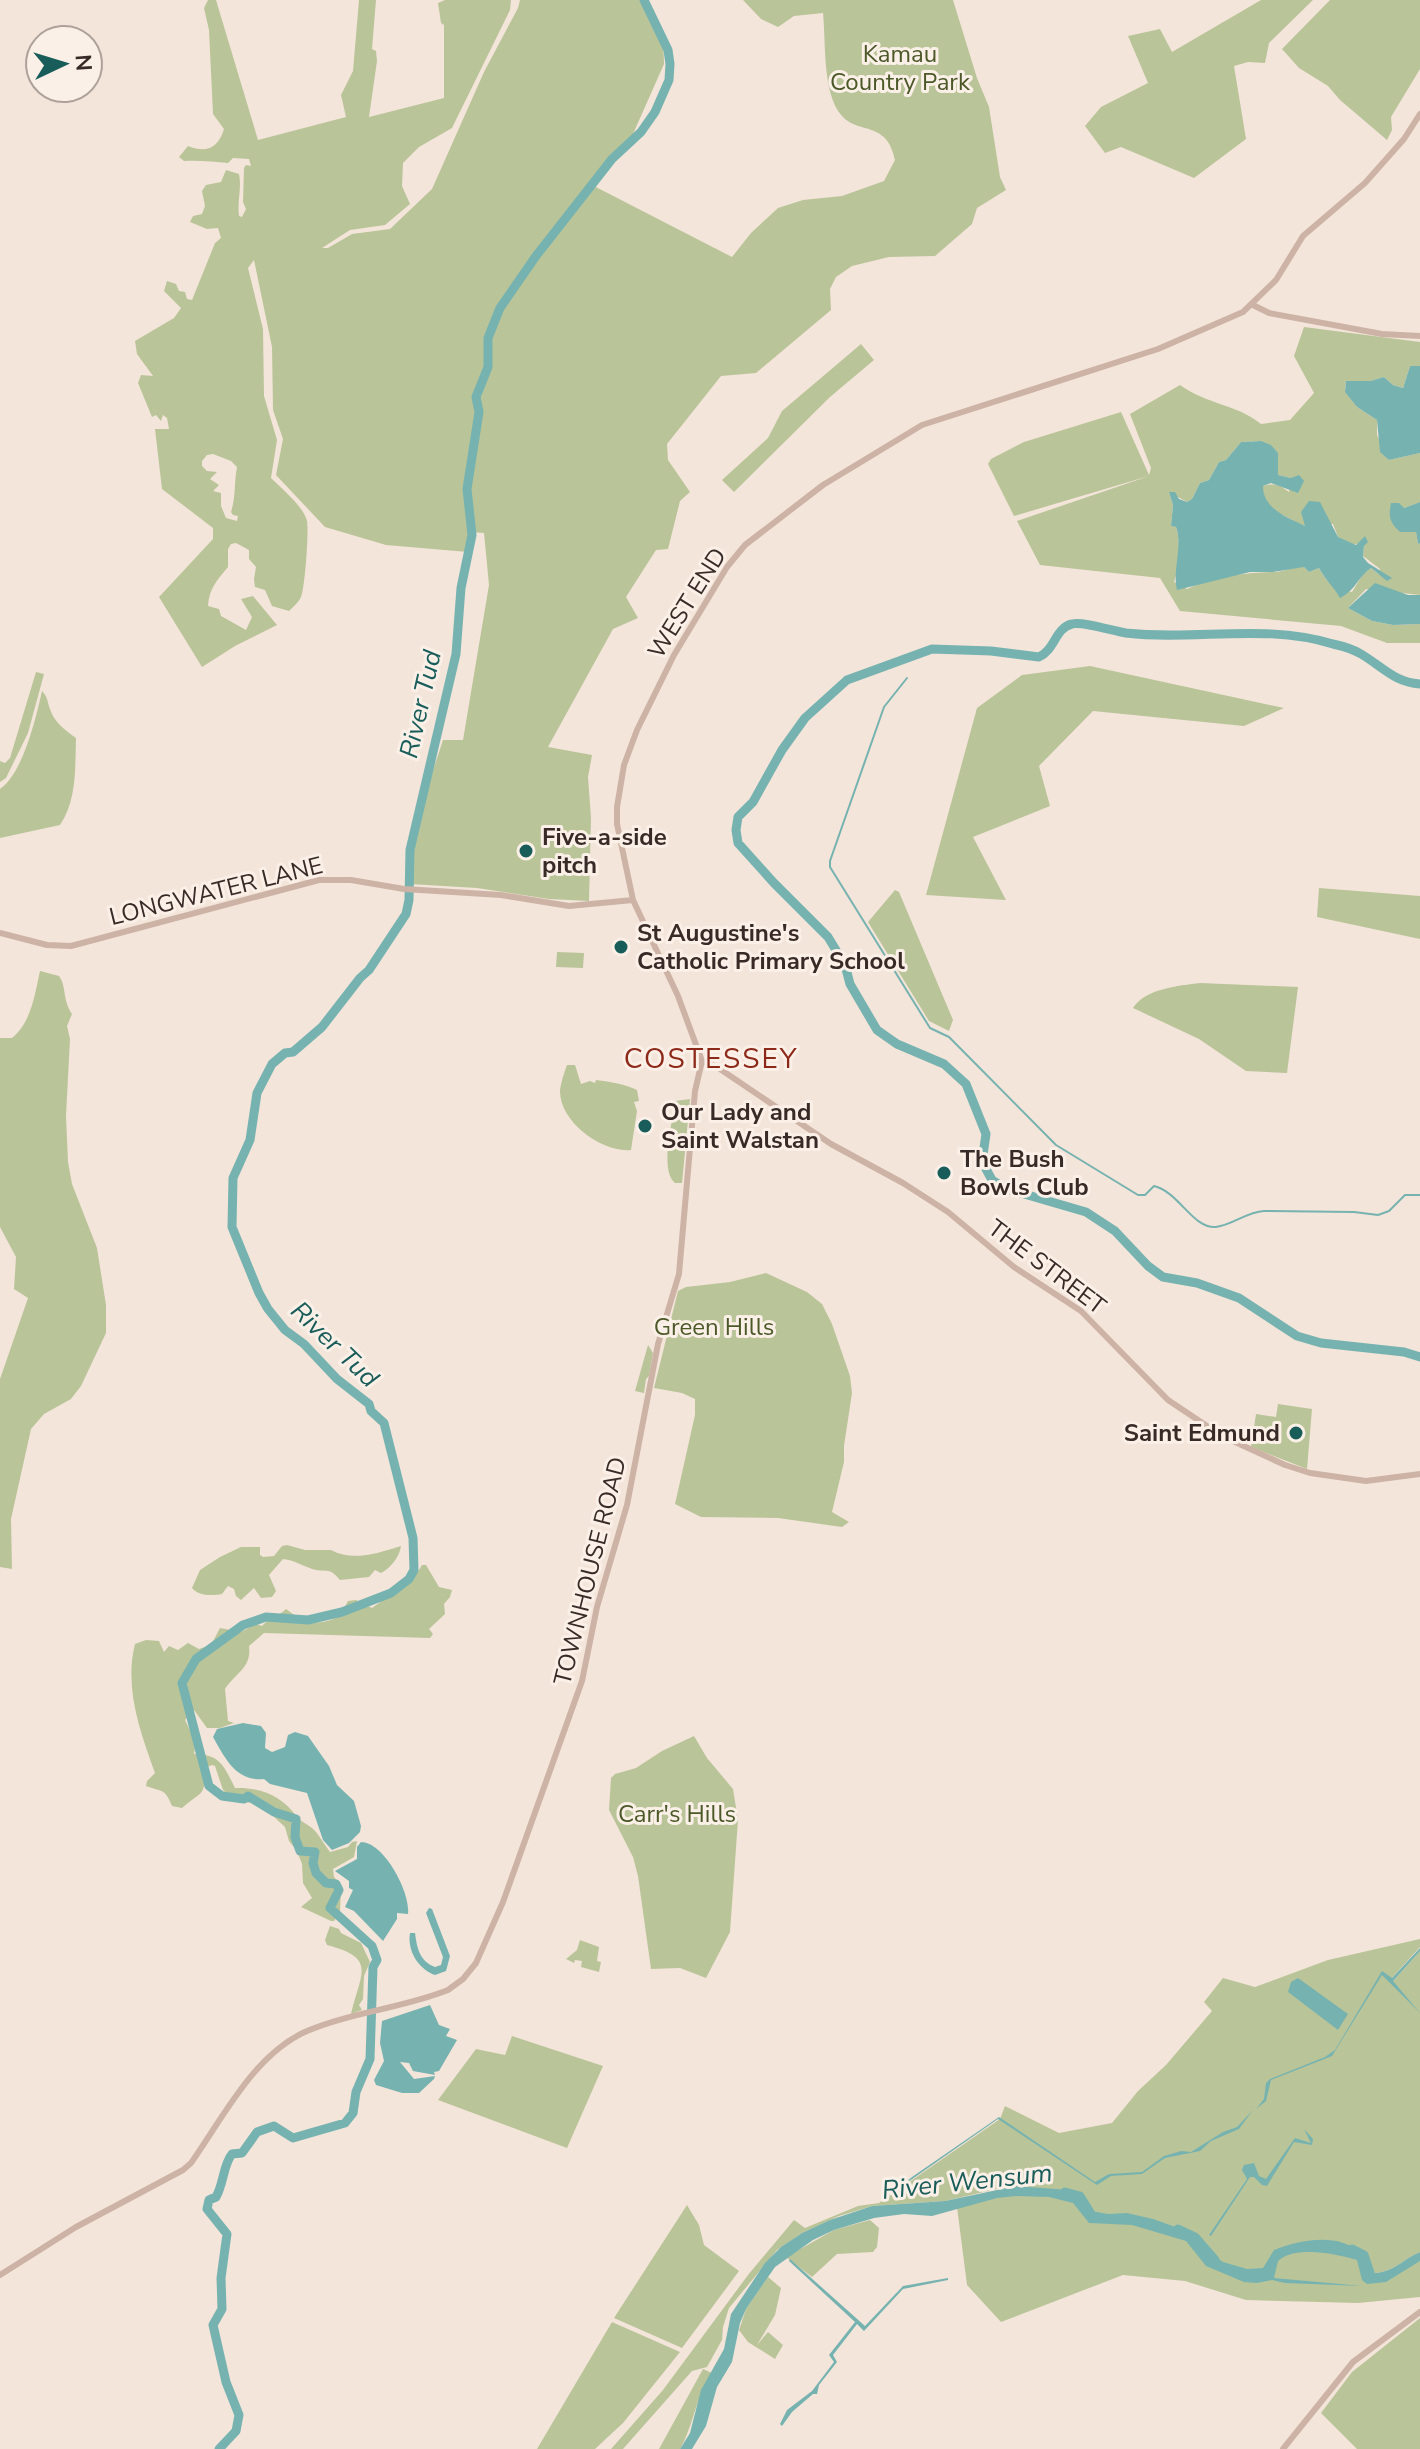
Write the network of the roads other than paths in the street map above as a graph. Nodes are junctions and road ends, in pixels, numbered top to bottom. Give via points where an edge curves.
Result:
1 (1420, 114) edge
2 (1253, 305) junction
3 (1420, 336) edge
4 (633, 900) junction
5 (0, 933) edge
6 (702, 1061) junction
7 (1420, 1474) edge
8 (0, 2275) edge
9 (1420, 2312) edge
10 (1283, 2449) edge

1 - 2 street, WEST END via 1365,183 1303,236
2 - 3 street via 1269,313 1382,334
2 - 4 street, WEST END via 1149,353 922,425 823,485 745,545 674,655 624,765 617,824
4 - 5 street, LONGWATER LANE via 569,906 319,880 71,946
4 - 6 street, WEST END
6 - 7 street, THE STREET via 948,1212 1014,1267 1081,1311 1168,1400 1222,1436 1310,1473 1366,1481
6 - 8 street, TOWNHOUSE ROAD via 679,1274 655,1356 627,1505 577,1699 503,1902 470,1971 448,1990 304,2032 285,2044 252,2076 183,2170 96,2215
9 - 10 street via 1353,2362

